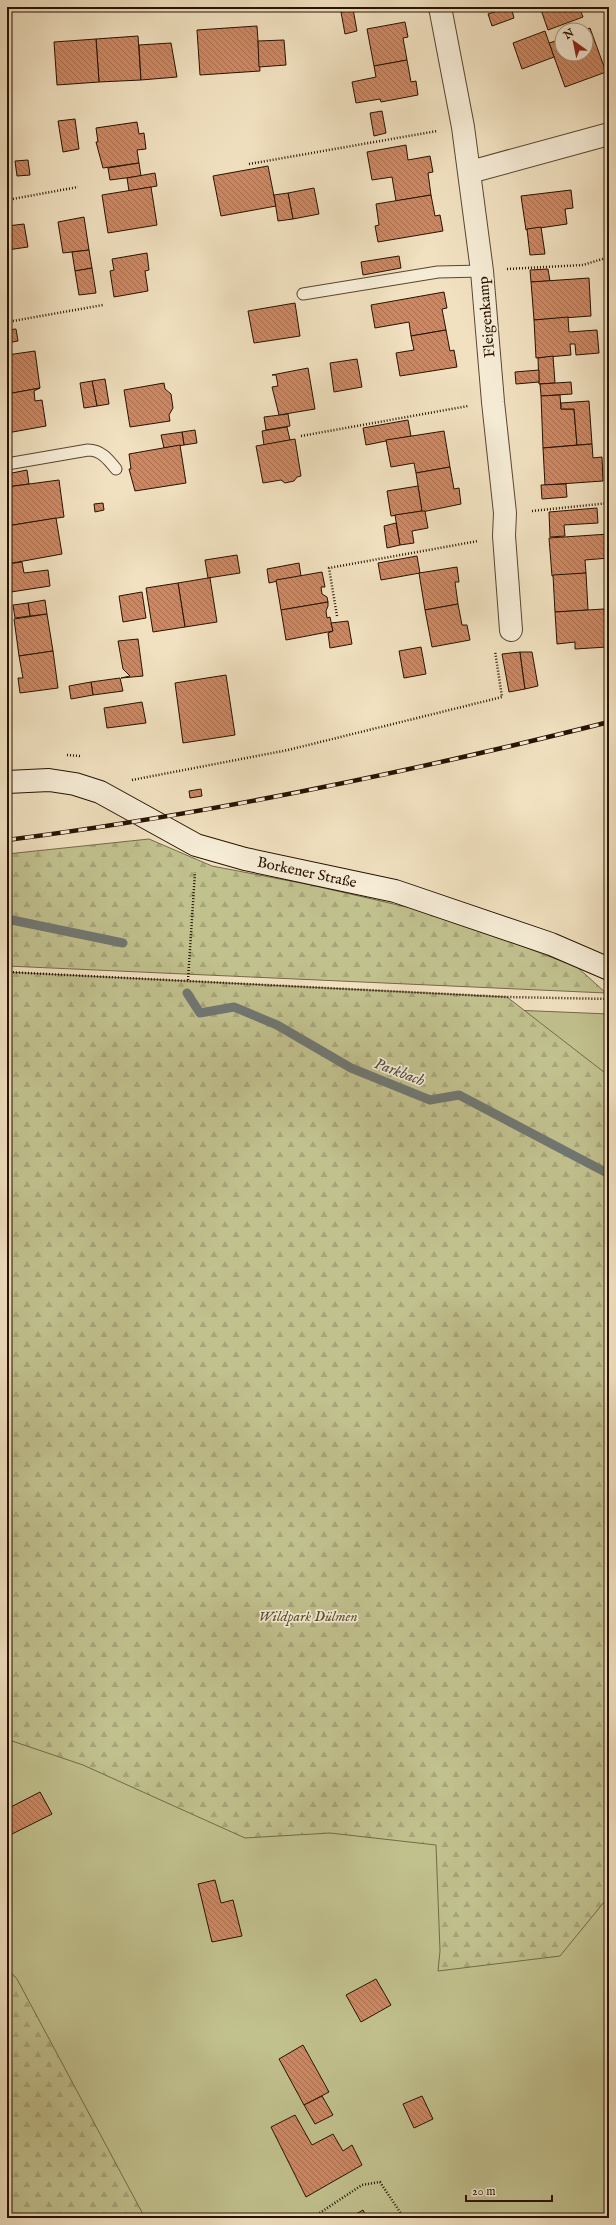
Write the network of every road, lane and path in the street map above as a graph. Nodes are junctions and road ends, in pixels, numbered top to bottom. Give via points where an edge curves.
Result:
1 (440, 7) edge
2 (463, 127) junction
3 (609, 134) edge
4 (249, 164) dead end
5 (470, 172) junction
6 (78, 187) dead end
7 (7, 200) edge
8 (609, 257) edge
9 (482, 271) junction
10 (302, 294) dead end
11 (103, 305) dead end
12 (7, 322) edge
13 (493, 402) junction
14 (301, 436) dead end
15 (7, 464) edge
16 (116, 469) dead end
17 (609, 503) edge
18 (505, 513) junction
19 (504, 536) junction
20 (337, 616) dead end
21 (510, 630) joint
22 (66, 755) dead end
23 (87, 759) dead end
24 (127, 776) dead end
25 (134, 779) junction
26 (7, 782) edge
27 (141, 783) dead end
28 (100, 792) junction
29 (196, 845) junction
30 (609, 969) edge
31 (7, 972) edge
32 (188, 980) junction
33 (609, 1000) edge
34 (312, 2218) edge
35 (404, 2218) edge

1 - 2 street, Fleigenkamp
2 - 4 path
2 - 5 street, Fleigenkamp
3 - 5 street
5 - 9 street, Fleigenkamp
6 - 7 path
8 - 9 path via 583,265
9 - 10 lane via 438,272
9 - 13 street, Fleigenkamp
11 - 12 path
13 - 14 path
13 - 18 street, Fleigenkamp
15 - 16 lane via 95,450 108,458
17 - 18 path
18 - 19 street, Fleigenkamp
19 - 20 path via 329,568
19 - 21 street, Fleigenkamp
21 - 25 path via 495,651 502,697 288,750
22 - 23 path via 74,754
24 - 25 path
25 - 27 path
25 - 28 path
26 - 28 street, Borkener Straße via 49,780 75,784
28 - 29 street, Borkener Straße
29 - 30 street, Borkener Straße via 246,859 395,891 551,944
29 - 32 path
31 - 32 path
32 - 33 path
34 - 35 path via 362,2185 380,2182

